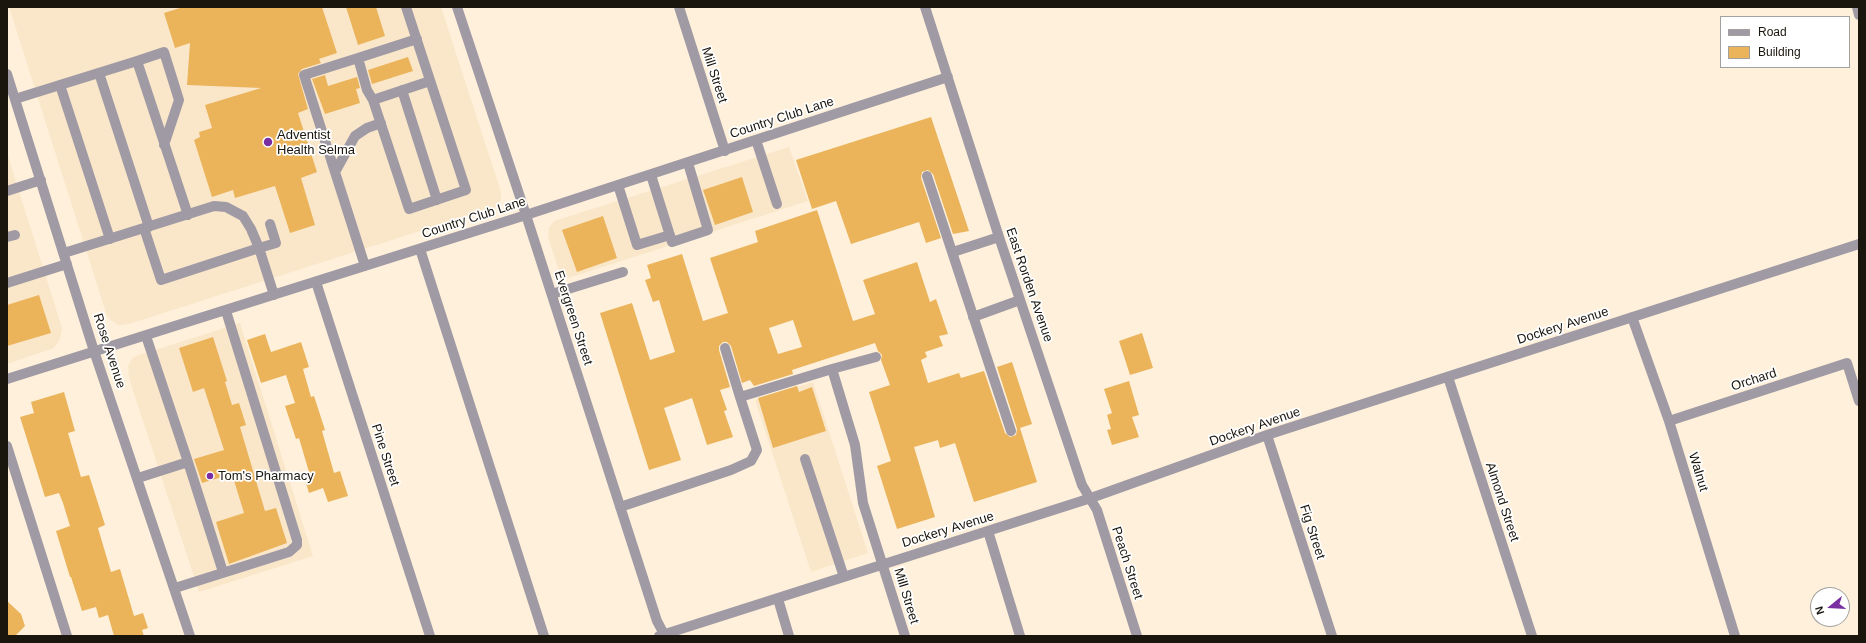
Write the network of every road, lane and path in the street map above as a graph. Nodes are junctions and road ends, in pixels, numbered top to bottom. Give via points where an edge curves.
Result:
1 (406, 7) edge
2 (457, 7) edge
3 (679, 7) edge
4 (925, 7) edge
5 (1857, 7) edge
6 (1859, 15) edge
7 (417, 39) junction
8 (358, 58) junction
9 (137, 61) junction
10 (99, 73) junction
11 (7, 74) edge
12 (948, 77) junction
13 (430, 81) junction
14 (60, 85) junction
15 (402, 90) junction
16 (15, 98) junction
17 (373, 100) junction
18 (381, 123) junction
19 (756, 140) junction
20 (164, 145) junction
21 (725, 151) junction
22 (688, 163) junction
23 (336, 172) junction
24 (651, 174) junction
25 (927, 176) dead end
26 (41, 180) junction
27 (618, 186) junction
28 (7, 191) edge
29 (437, 200) junction
30 (777, 204) dead end
31 (188, 214) junction
32 (526, 215) junction
33 (270, 224) dead end
34 (146, 228) junction
35 (670, 235) junction
36 (999, 237) junction
37 (110, 239) junction
38 (1859, 244) edge
39 (259, 248) junction
40 (420, 248) junction
41 (953, 252) junction
42 (64, 253) junction
43 (67, 264) junction
44 (365, 266) junction
45 (623, 272) dead end
46 (316, 282) junction
47 (7, 283) edge
48 (552, 294) junction
49 (274, 295) junction
50 (1020, 300) junction
51 (226, 311) junction
52 (1632, 316) junction
53 (974, 317) junction
54 (146, 336) junction
55 (725, 348) dead end
56 (94, 351) junction
57 (876, 357) dead end
58 (832, 369) junction
59 (1448, 377) junction
60 (7, 379) edge
61 (740, 397) junction
62 (1859, 401) edge
63 (1669, 421) junction
64 (1011, 431) dead end
65 (1267, 435) junction
66 (7, 446) edge
67 (805, 459) dead end
68 (188, 462) junction
69 (138, 478) junction
70 (1091, 498) junction
71 (620, 506) junction
72 (988, 531) junction
73 (882, 564) junction
74 (223, 572) junction
75 (844, 577) junction
76 (175, 588) junction
77 (778, 599) junction
78 (663, 635) edge
79 (67, 636) edge
80 (190, 636) edge
81 (430, 636) edge
82 (544, 636) edge
83 (789, 636) edge
84 (905, 636) edge
85 (1020, 636) edge
86 (1137, 636) edge
87 (1332, 636) edge
88 (1532, 636) edge
89 (1736, 636) edge

1 - 7 street
2 - 32 street, Evergreen Street
3 - 21 street, Mill Street
4 - 12 street, East Rorden Avenue
5 - 6 street
7 - 8 street
7 - 13 street
8 - 17 street via 367,90
8 - 23 street via 304,75
9 - 10 street
9 - 20 street
9 - 20 street via 164,52 179,100
10 - 14 street
10 - 34 street
11 - 16 street, Rose Avenue
12 - 19 street, Country Club Lane
12 - 36 street, East Rorden Avenue
13 - 15 street
13 - 29 street via 466,190
14 - 16 street
14 - 37 street
15 - 17 street
15 - 29 street
16 - 26 street, Rose Avenue
17 - 18 street
18 - 23 street via 355,136
18 - 29 street via 409,209
19 - 21 street, Country Club Lane
19 - 30 street
20 - 31 street
21 - 22 street, Country Club Lane
22 - 24 street, Country Club Lane
22 - 35 street via 708,230 672,242
23 - 44 street
24 - 27 street, Country Club Lane
24 - 35 street
25 - 41 street
26 - 28 street
26 - 42 street, Rose Avenue
27 - 32 street, Country Club Lane
27 - 35 street via 638,245
31 - 34 street
31 - 39 street via 214,206 226,207 243,216
32 - 40 street, Country Club Lane
32 - 48 street, Evergreen Street
33 - 39 street via 276,243
34 - 37 street
34 - 39 street via 161,280
36 - 41 street
36 - 50 street, East Rorden Avenue
37 - 42 street
38 - 52 street, Dockery Avenue
39 - 49 street
40 - 44 street, Country Club Lane
40 - 82 street
41 - 53 street
42 - 43 street, Rose Avenue
43 - 47 street
43 - 56 street, Rose Avenue
44 - 46 street, Country Club Lane
45 - 48 street
46 - 49 street, Country Club Lane
46 - 81 street, Pine Street
48 - 71 street, Evergreen Street
49 - 51 street, Country Club Lane
50 - 53 street
50 - 70 street, East Rorden Avenue via 1082,485
51 - 54 street, Country Club Lane
51 - 74 street via 297,540 289,552
52 - 59 street, Dockery Avenue
52 - 63 street, Walnut
53 - 64 street
54 - 56 street, Country Club Lane
54 - 68 street
55 - 61 street
56 - 60 street, Country Club Lane
56 - 69 street, Rose Avenue
57 - 58 street
58 - 61 street
58 - 73 street, Mill Street via 855,445 863,502
59 - 65 street, Dockery Avenue
59 - 88 street, Almond Street
61 - 71 street via 757,450 751,461 731,470
62 - 63 street, Orchard via 1847,363
63 - 89 street, Walnut
65 - 70 street, Dockery Avenue
65 - 87 street, Fig Street
66 - 79 street
67 - 75 street
68 - 69 street
68 - 74 street
69 - 76 street, Rose Avenue
70 - 72 street, Dockery Avenue
70 - 86 street, Peach Street
71 - 78 street, Evergreen Street
72 - 73 street, Dockery Avenue
72 - 85 street
73 - 75 street, Dockery Avenue
73 - 84 street, Mill Street
74 - 76 street
75 - 77 street, Dockery Avenue
76 - 80 street, Rose Avenue
77 - 78 street, Dockery Avenue
77 - 83 street

